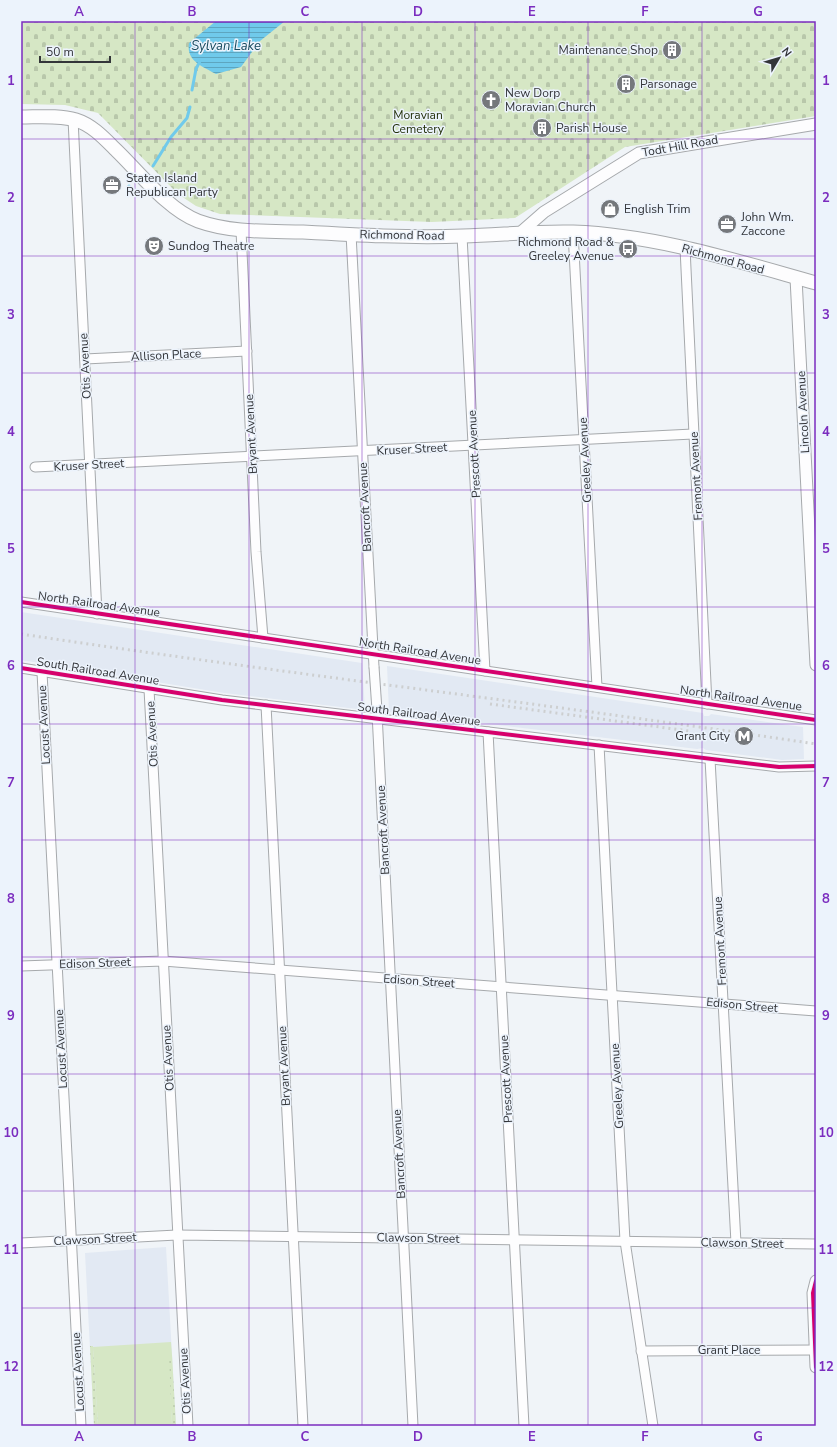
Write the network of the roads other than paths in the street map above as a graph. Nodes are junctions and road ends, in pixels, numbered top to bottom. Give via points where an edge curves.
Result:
1 (21, 117) edge
2 (73, 119) junction
3 (816, 124) edge
4 (241, 230) junction
5 (573, 232) junction
6 (520, 233) junction
7 (351, 234) junction
8 (462, 236) junction
9 (685, 248) junction
10 (796, 278) junction
11 (816, 283) edge
12 (247, 351) junction
13 (85, 359) junction
14 (693, 434) junction
15 (584, 440) junction
16 (473, 446) junction
17 (362, 452) junction
18 (252, 457) junction
19 (90, 465) junction
20 (35, 467) dead end
21 (814, 588) edge
22 (21, 602) edge
23 (97, 614) junction
24 (262, 638) junction
25 (373, 654) junction
26 (816, 665) edge
27 (21, 668) edge
28 (485, 671) junction
29 (42, 672) junction
30 (597, 687) junction
31 (150, 689) junction
32 (707, 704) junction
33 (266, 706) junction
34 (377, 714) junction
35 (816, 720) edge
36 (488, 732) junction
37 (599, 745) junction
38 (710, 759) junction
39 (816, 766) edge
40 (163, 961) junction
41 (57, 964) junction
42 (21, 966) edge
43 (279, 971) junction
44 (390, 979) junction
45 (501, 987) junction
46 (612, 995) junction
47 (723, 1003) junction
48 (816, 1011) edge
49 (177, 1235) junction
50 (292, 1236) junction
51 (403, 1237) junction
52 (514, 1239) junction
53 (71, 1240) junction
54 (625, 1241) junction
55 (21, 1243) edge
56 (736, 1243) junction
57 (816, 1244) edge
58 (816, 1281) edge
59 (815, 1350) edge
60 (641, 1351) junction
61 (816, 1367) edge
62 (81, 1426) edge
63 (188, 1426) edge
64 (303, 1426) edge
65 (413, 1426) edge
66 (524, 1426) edge
67 (653, 1426) edge

1 - 2 main road, Richmond Road
2 - 4 main road, Richmond Road via 98,132 171,204 188,216 209,224
2 - 13 street, Otis Avenue
3 - 6 street, Todt Hill Road via 639,152 544,212
4 - 7 main road, Richmond Road
4 - 12 street, Bryant Avenue
5 - 6 main road, Richmond Road
5 - 9 main road, Richmond Road via 615,235
5 - 15 street, Greeley Avenue
6 - 8 main road, Richmond Road
7 - 8 main road, Richmond Road
7 - 17 street, Bancroft Avenue
8 - 16 street, Prescott Avenue
9 - 10 main road, Richmond Road
9 - 14 street, Fremont Avenue
10 - 11 main road, Richmond Road
10 - 21 street, Lincoln Avenue
12 - 13 street, Allison Place
12 - 18 street, Bryant Avenue
13 - 19 street, Otis Avenue
14 - 15 street, Kruser Street
14 - 32 street, Fremont Avenue
15 - 16 street, Kruser Street
15 - 30 street, Greeley Avenue
16 - 17 street, Kruser Street
16 - 28 street, Prescott Avenue
17 - 18 street, Kruser Street
17 - 25 street, Bancroft Avenue
18 - 19 street, Kruser Street
18 - 24 street, Bryant Avenue
19 - 20 street, Kruser Street
19 - 23 street, Otis Avenue
21 - 26 street, Lincoln Avenue
22 - 23 street, North Railroad Avenue
23 - 24 street, North Railroad Avenue
24 - 25 street, North Railroad Avenue
25 - 28 street, North Railroad Avenue
25 - 34 street, Bancroft Avenue, bridge
27 - 29 street, South Railroad Avenue
28 - 30 street, North Railroad Avenue
29 - 31 street, South Railroad Avenue
29 - 41 street, Locust Avenue
30 - 32 street, North Railroad Avenue
31 - 33 street, South Railroad Avenue
31 - 40 street, Otis Avenue
32 - 35 street, North Railroad Avenue
33 - 34 street, South Railroad Avenue
33 - 43 street, Bryant Avenue
34 - 36 street, South Railroad Avenue
34 - 44 street, Bancroft Avenue
36 - 37 street, South Railroad Avenue
36 - 45 street, Prescott Avenue
37 - 38 street, South Railroad Avenue
37 - 46 street, Greeley Avenue
38 - 39 street, South Railroad Avenue via 779,768
38 - 47 street, Fremont Avenue
40 - 41 street, Edison Street
40 - 43 street, Edison Street
40 - 49 street, Otis Avenue
41 - 42 street, Edison Street
41 - 53 street, Locust Avenue
43 - 44 street, Edison Street
43 - 50 street, Bryant Avenue
44 - 45 street, Edison Street
44 - 51 street, Bancroft Avenue
45 - 46 street, Edison Street
45 - 52 street, Prescott Avenue
46 - 47 street, Edison Street
46 - 54 street, Greeley Avenue
47 - 48 street, Edison Street
47 - 56 street, Fremont Avenue
49 - 50 street, Clawson Street
49 - 53 street, Clawson Street
49 - 63 street, Otis Avenue
50 - 51 street, Clawson Street
50 - 64 street, Bryant Avenue
51 - 52 street, Clawson Street
51 - 65 street, Bancroft Avenue
52 - 54 street, Clawson Street
52 - 66 street, Prescott Avenue
53 - 55 street, Clawson Street
53 - 62 street, Locust Avenue
54 - 56 street, Clawson Street
54 - 60 street, Greeley Avenue
56 - 57 street, Clawson Street
58 - 59 street via 813,1292
59 - 60 street, Grant Place
59 - 61 street
60 - 67 street, Greeley Avenue

